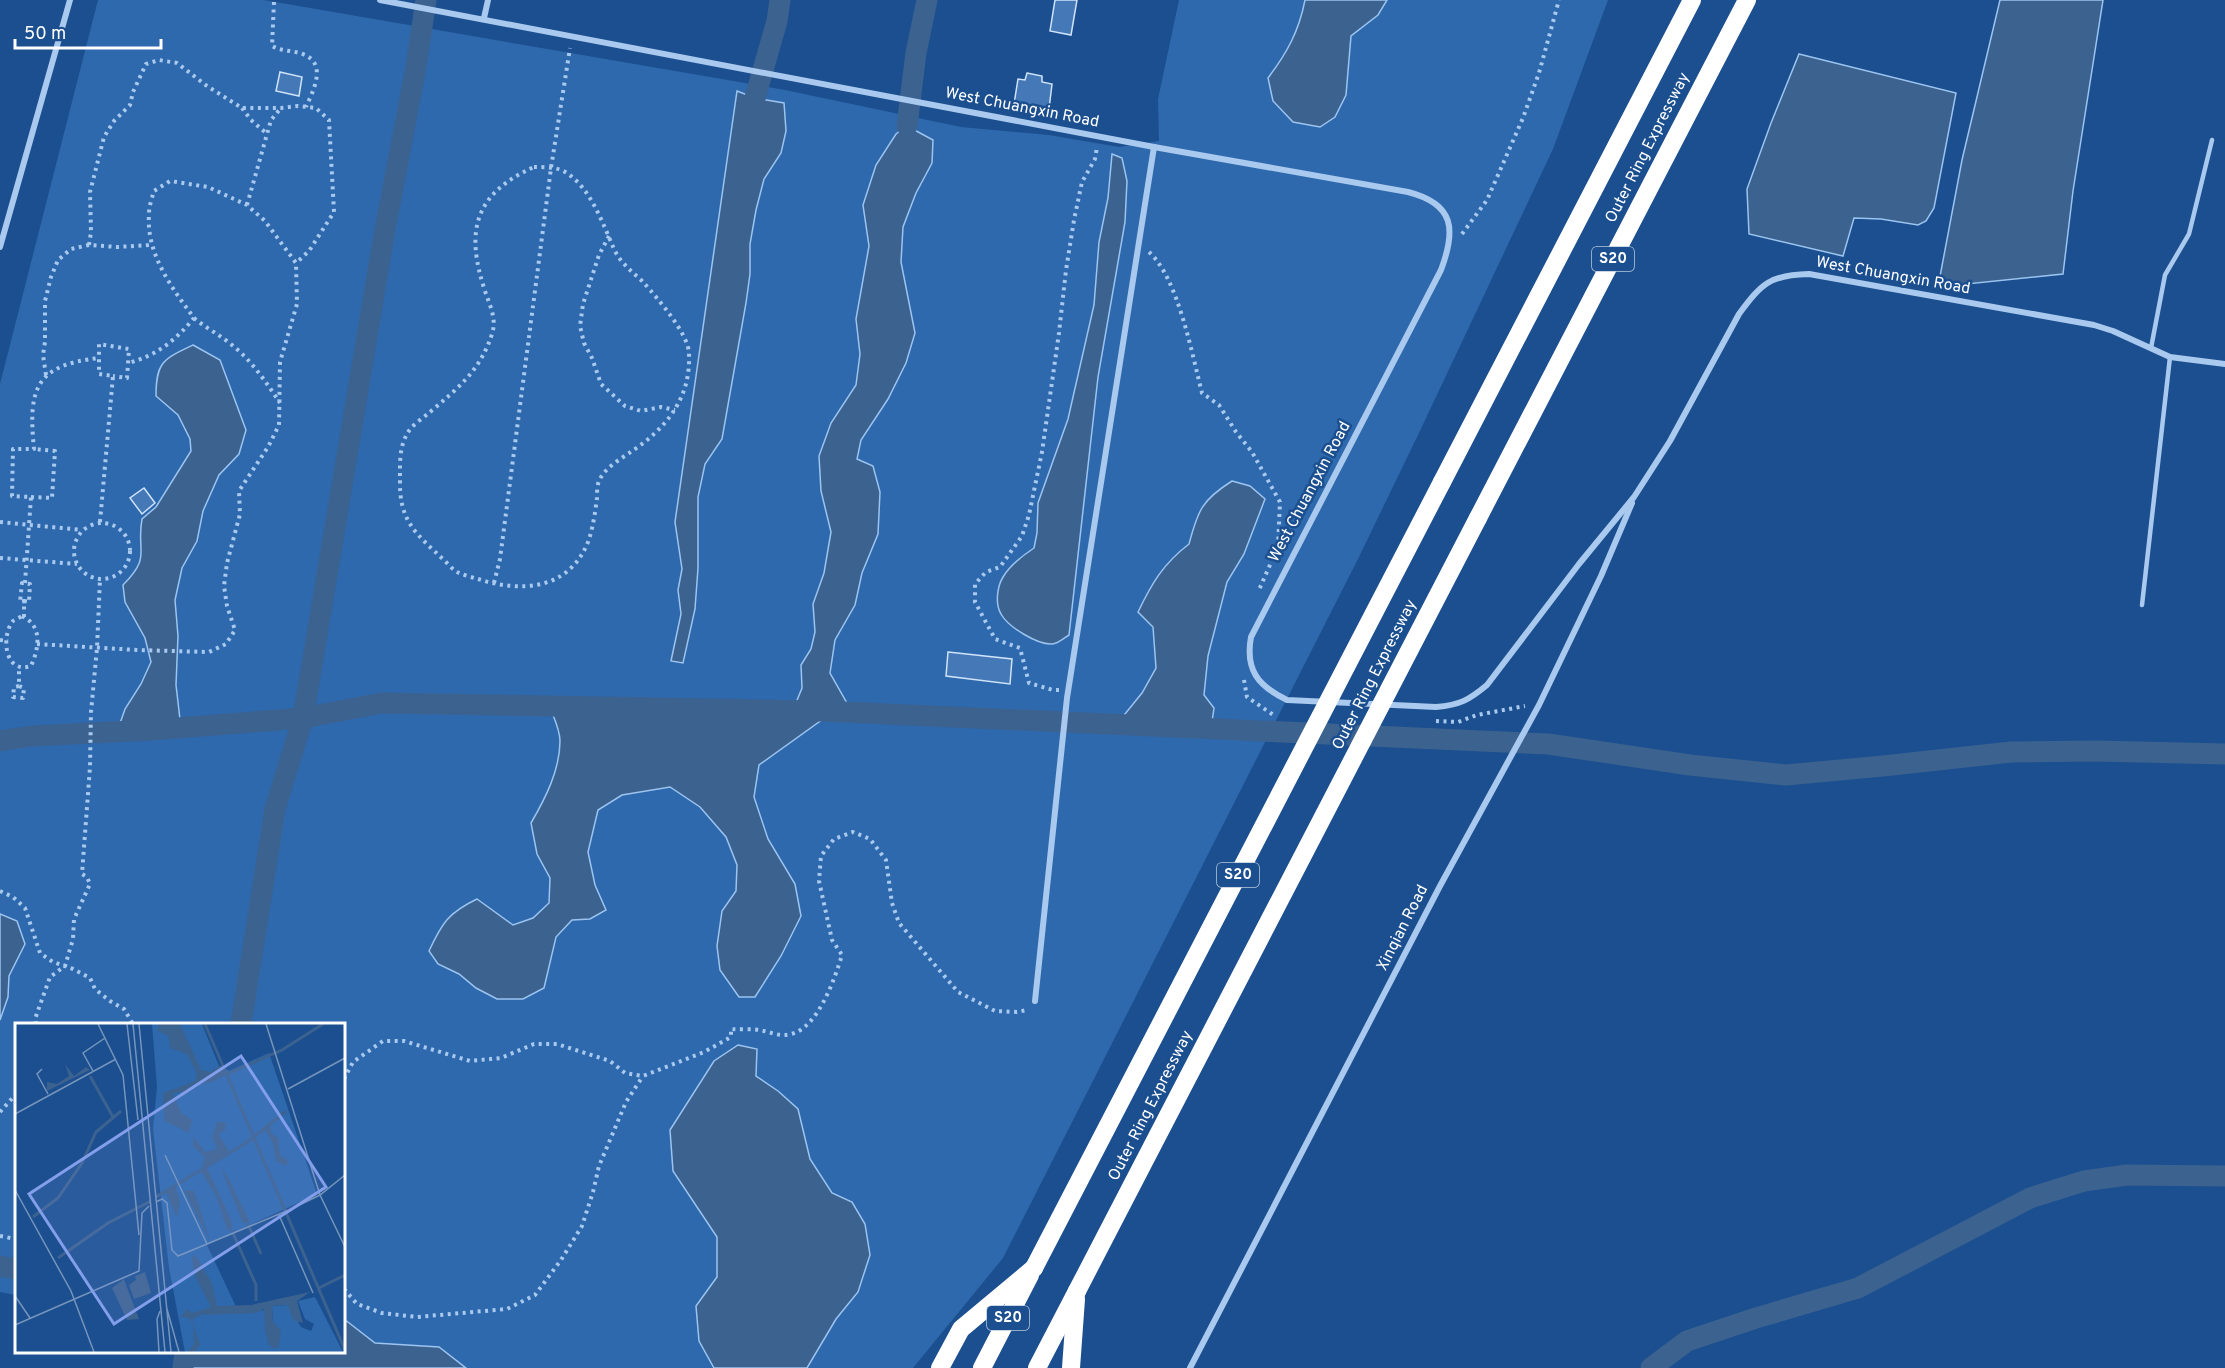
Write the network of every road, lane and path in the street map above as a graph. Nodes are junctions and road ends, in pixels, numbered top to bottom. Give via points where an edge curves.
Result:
1 (70, 0) edge
2 (380, 0) edge
3 (488, 0) edge
4 (1559, 0) edge
5 (1692, 0) edge
6 (1747, 0) edge
7 (386, 1) edge
8 (274, 2) dead end
9 (484, 18) junction
10 (572, 35) junction
11 (306, 107) junction
12 (242, 108) junction
13 (280, 108) junction
14 (266, 133) junction
15 (1100, 136) junction
16 (2212, 140) dead end
17 (1154, 147) junction
18 (551, 168) junction
19 (247, 205) junction
20 (609, 236) junction
21 (1139, 243) junction
22 (89, 245) junction
23 (151, 245) junction
24 (0, 247) edge
25 (1446, 257) junction
26 (296, 263) junction
27 (194, 318) junction
28 (2151, 348) junction
29 (2170, 357) junction
30 (99, 358) junction
31 (128, 363) junction
32 (2225, 364) edge
33 (46, 375) junction
34 (113, 376) junction
35 (281, 404) junction
36 (675, 410) junction
37 (34, 449) junction
38 (31, 497) junction
39 (1634, 497) junction
40 (0, 522) edge
41 (100, 522) junction
42 (28, 525) junction
43 (83, 530) junction
44 (0, 558) edge
45 (28, 560) junction
46 (77, 564) junction
47 (100, 579) junction
48 (494, 583) junction
49 (26, 584) junction
50 (1255, 600) dead end
51 (24, 601) junction
52 (2142, 605) dead end
53 (24, 617) junction
54 (0, 640) edge
55 (8, 641) junction
56 (37, 644) junction
57 (97, 648) junction
58 (20, 668) junction
59 (1243, 676) dead end
60 (19, 686) dead end
61 (1068, 689) junction
62 (1539, 705) junction
63 (1275, 716) dead end
64 (1435, 721) dead end
65 (0, 891) edge
66 (65, 966) junction
67 (1035, 1001) joint
68 (36, 1023) edge
69 (132, 1023) edge
70 (643, 1076) junction
71 (345, 1077) edge
72 (15, 1095) edge
73 (0, 1112) edge
74 (0, 1236) edge
75 (15, 1239) edge
76 (1034, 1268) junction
77 (345, 1290) edge
78 (1077, 1291) junction
79 (940, 1368) edge
80 (982, 1368) edge
81 (1037, 1368) edge
82 (1071, 1368) edge
83 (1190, 1368) edge

1 - 24 street
2 - 7 street, West Chuangxin Road
3 - 9 street
4 - 25 path via 1539,73 1504,163 1487,200
5 - 76 highway, Outer Ring Expressway / S20, bridge
6 - 78 highway, Outer Ring Expressway / S20, bridge
7 - 9 street, West Chuangxin Road
8 - 11 path via 272,46 306,56 318,74
9 - 10 street, West Chuangxin Road
10 - 15 street, West Chuangxin Road
10 - 18 path
11 - 13 path
11 - 26 path via 316,108 329,120 334,212 309,251
12 - 13 path
12 - 14 path
12 - 22 path via 177,63 159,60 146,64 130,105 104,137 90,192
13 - 14 path
14 - 19 path
15 - 17 street, West Chuangxin Road
15 - 61 path via 1095,159 1082,182 1074,220 1042,452 1029,515 1022,536 1000,567 986,572 975,584 975,602 984,623 995,639 1020,648 1029,683 1053,690
16 - 28 lane via 2189,234 2165,275
17 - 21 street
17 - 25 street, West Chuangxin Road via 1425,196 1446,214 1451,228
18 - 20 path via 566,172 583,188
18 - 48 path
18 - 48 path via 534,167 519,173 489,196 480,215 474,249 495,324 491,337 484,356 460,387 406,434 400,455 400,497 404,516 415,534 457,572
19 - 23 path via 208,187 170,181 154,191 149,214
19 - 26 path via 265,221
20 - 36 path via 615,252 671,317 690,350 685,389
20 - 36 path via 583,304 580,326 584,343 601,384 625,406 641,411 661,407
21 - 50 path via 1169,279 1202,393 1219,405 1280,502 1278,547
21 - 61 street
22 - 23 path
22 - 33 path via 71,249 58,260 51,277 45,301 42,355
23 - 27 path via 165,275
25 - 39 street, West Chuangxin Road via 1255,626 1248,651 1260,682 1287,700 1436,707 1472,698 1487,685
26 - 35 path via 297,304 280,362
27 - 31 path via 164,347
27 - 35 path via 247,359
28 - 29 street, West Chuangxin Road
28 - 39 street, West Chuangxin Road via 2094,325 1809,274 1786,274 1769,282 1739,314 1670,441
29 - 32 street, West Chuangxin Road
29 - 52 lane
30 - 31 path via 99,344 129,349
30 - 33 path via 76,360
30 - 34 path via 99,374
31 - 34 path via 127,378
33 - 37 path via 37,386 33,402
34 - 41 path
35 - 57 path via 279,425 239,491 240,514 224,586 236,630 226,644 195,653
36 - 48 path via 654,434 614,462 599,481 594,521 578,561 549,583 533,587
37 - 38 path via 13,449 12,496
37 - 38 path via 55,451 52,498
38 - 42 path
39 - 62 street, Xinqian Road
40 - 42 path
41 - 43 path
41 - 47 path via 118,527 131,551 125,568
42 - 43 path
42 - 45 path
43 - 46 path via 75,546
44 - 45 path
45 - 46 path
45 - 49 path
46 - 47 path
47 - 57 path
49 - 51 path via 22,584 20,602
49 - 51 path via 30,584 29,602
51 - 53 path
53 - 55 path via 14,620
53 - 56 path via 36,627
54 - 55 path
55 - 58 path via 8,658
56 - 57 path
56 - 58 path via 31,666
57 - 66 path via 82,874 90,884 74,919
58 - 60 path
59 - 63 path via 1247,697
61 - 67 street
62 - 64 path via 1458,722
62 - 83 street, Xinqian Road via 1440,886
65 - 66 path via 25,908 40,953
66 - 68 path via 50,977
66 - 69 path via 90,978 95,989 124,1009
67 - 70 path via 1027,1011 995,1011 958,992 899,923 886,860 870,839 853,832 834,839 821,856 819,881 823,905 832,940 842,955 834,984 800,1031 776,1035 762,1030 731,1029 731,1037 704,1052
70 - 71 path via 557,1044 534,1044 501,1058 470,1061 404,1041 383,1041 353,1062
70 - 77 path via 626,1102 599,1166 582,1226 535,1295 507,1309 417,1317 382,1313 357,1304
72 - 73 path
74 - 75 path
76 - 79 highway via 961,1329
76 - 80 highway, Outer Ring Expressway / S20
78 - 81 highway, Outer Ring Expressway / S20
78 - 82 highway

